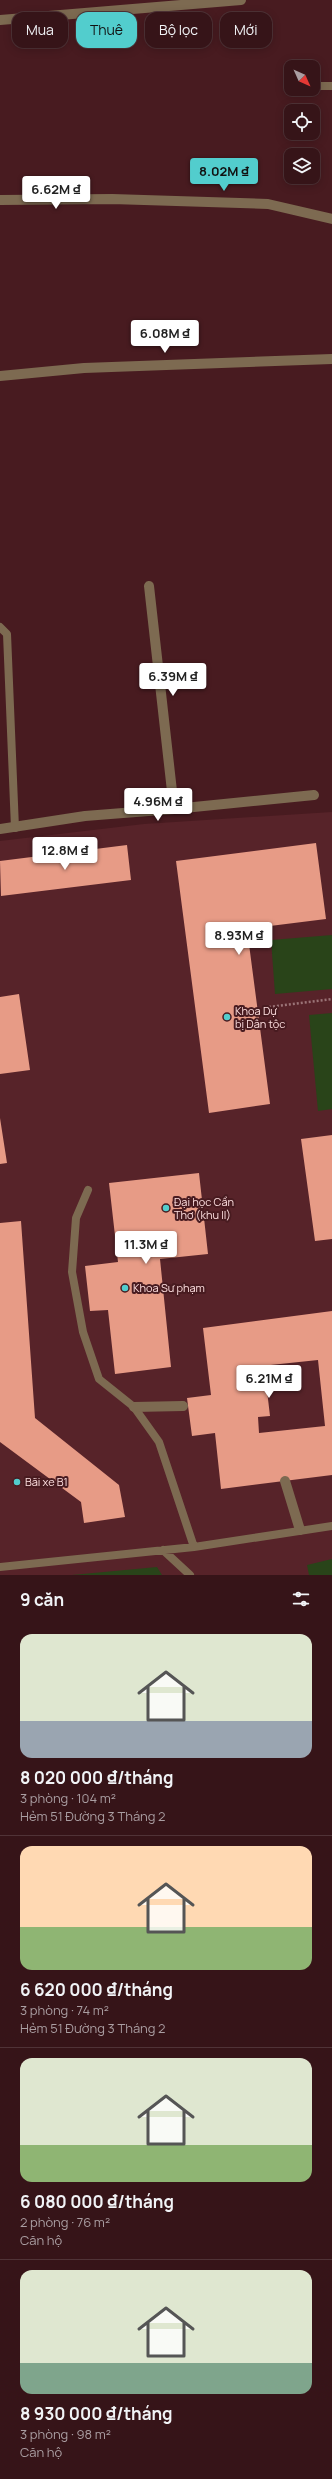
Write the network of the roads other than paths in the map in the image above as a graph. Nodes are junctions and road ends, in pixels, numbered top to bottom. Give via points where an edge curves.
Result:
1 (241, 0) edge
2 (0, 20) edge
3 (321, 86) dead end
4 (332, 86) edge
5 (0, 200) edge
6 (332, 219) edge
7 (332, 359) edge
8 (0, 376) edge
9 (149, 586) dead end
10 (0, 627) edge
11 (314, 795) dead end
12 (174, 809) junction
13 (15, 828) junction
14 (0, 829) edge
15 (88, 1190) dead end
16 (184, 1406) dead end
17 (134, 1408) junction
18 (285, 1481) dead end
19 (332, 1526) edge
20 (300, 1530) junction
21 (194, 1547) junction
22 (163, 1550) junction
23 (0, 1567) edge
24 (190, 1575) edge

1 - 2 street
3 - 4 lane
5 - 6 street via 112,199 268,204
7 - 8 street via 84,368
9 - 12 street
10 - 13 lane via 7,634
11 - 12 street
12 - 13 street via 85,816
13 - 14 street
15 - 17 lane via 76,1218 72,1272 83,1332 99,1379
16 - 17 street
17 - 21 lane via 159,1442
18 - 20 street
19 - 20 lane
20 - 21 lane
21 - 22 lane
22 - 23 lane
22 - 24 lane

